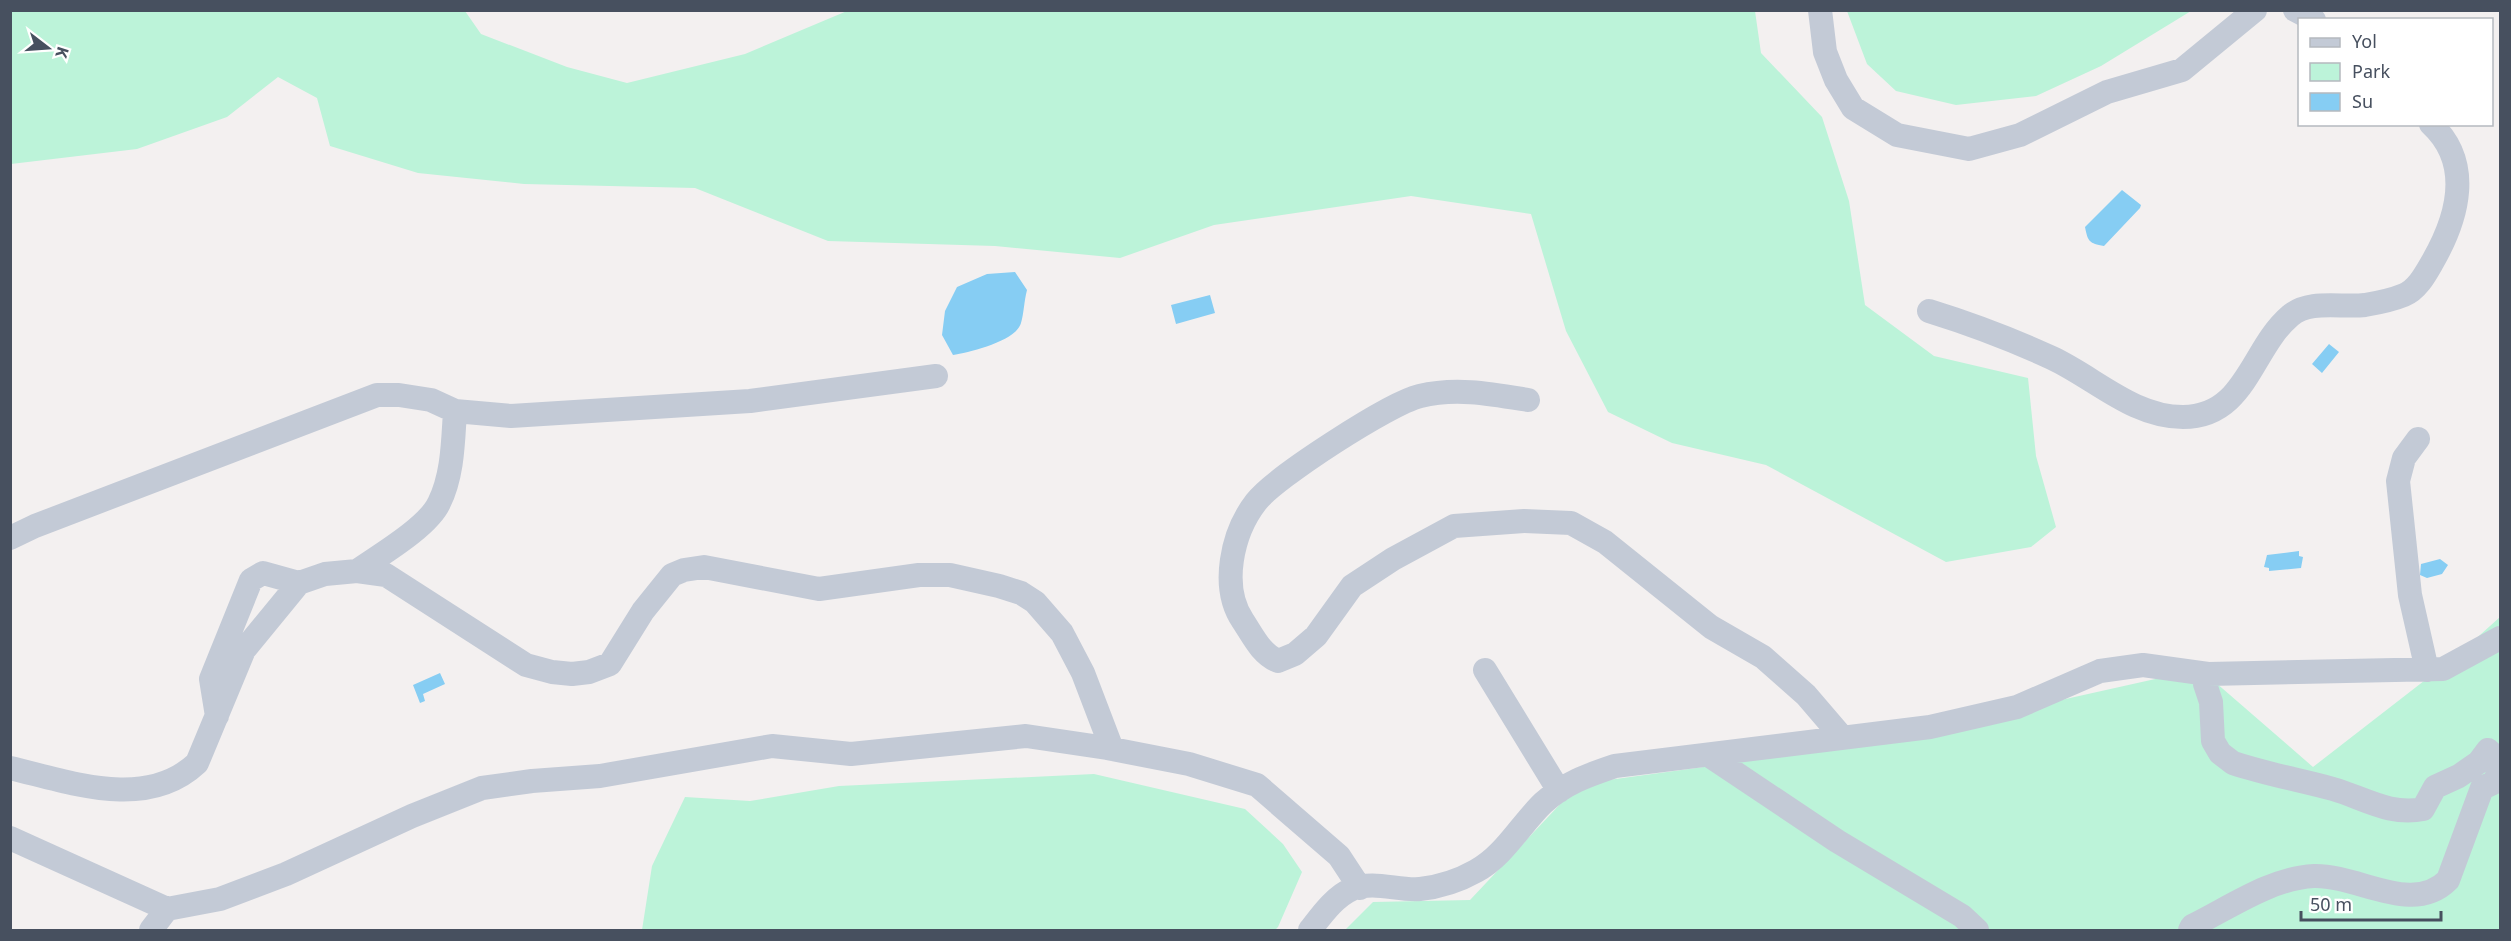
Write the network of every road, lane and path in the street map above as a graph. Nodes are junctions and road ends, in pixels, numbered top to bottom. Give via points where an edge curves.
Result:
1 (1820, 10) edge
2 (2255, 10) edge
3 (2295, 10) edge
4 (2310, 18) edge
5 (2433, 126) edge
6 (1929, 311) dead end
7 (936, 376) dead end
8 (1528, 400) dead end
9 (455, 411) junction
10 (2418, 439) dead end
11 (10, 537) edge
12 (357, 571) junction
13 (299, 583) junction
14 (2500, 638) edge
15 (1485, 670) dead end
16 (2427, 670) junction
17 (2208, 674) junction
18 (217, 716) junction
19 (1842, 737) junction
20 (1112, 748) junction
21 (1710, 756) junction
22 (2500, 761) edge
23 (10, 768) edge
24 (2500, 772) edge
25 (1559, 791) junction
26 (10, 838) edge
27 (1360, 888) junction
28 (167, 909) junction
29 (152, 930) edge
30 (1310, 930) edge
31 (1977, 930) edge
32 (2190, 930) edge

1 - 2 street via 1826,52 1852,108 1897,135 1969,149 2020,135 2107,92 2182,70
3 - 4 street
5 - 6 street via 2445,138 2458,177 2456,206 2446,238 2422,280 2407,294 2389,299 2364,305 2316,306 2290,315 2233,398 2205,413 2181,417 2140,409 2054,359
7 - 9 street via 750,400 511,416
8 - 19 street via 1451,391 1418,396 1344,435 1256,501 1229,568 1230,590 1238,614 1267,657 1278,661 1295,654 1316,636 1352,586 1454,526 1524,521 1571,523 1605,542 1711,627 1763,657 1806,695
9 - 11 street via 430,400 377,395
9 - 12 street via 451,459 439,505 414,532
10 - 16 street via 2404,458 2398,481 2410,595
12 - 13 street via 325,574
12 - 20 street via 387,575 526,664 572,674 610,664 643,611 672,575 684,570 704,567 819,589 919,575 950,575 999,586 1035,602 1062,633 1083,673
13 - 18 street via 244,650
13 - 18 street via 263,573 251,579 210,679
14 - 16 street via 2443,669
15 - 25 street
16 - 17 street
17 - 19 street via 2143,665 2100,670 2017,707 1930,727
17 - 22 street via 2205,684 2211,702 2213,741 2233,763 2262,773 2407,812 2423,809 2435,787 2459,776 2488,750
18 - 23 street via 198,763 187,773 131,792
19 - 21 street
20 - 27 street via 1189,764 1257,785 1339,856
20 - 28 street via 1026,736 851,754 772,747 600,776 482,788 286,874 220,899
21 - 25 street via 1615,766 1569,782
21 - 31 street via 1837,841 1962,916
24 - 32 street via 2493,783 2482,788 2448,880 2437,891 2407,897 2347,879 2313,876 2276,884
25 - 27 street via 1478,870 1452,882 1419,889 1384,885
26 - 28 street
27 - 30 street via 1352,889 1329,906
28 - 29 street

